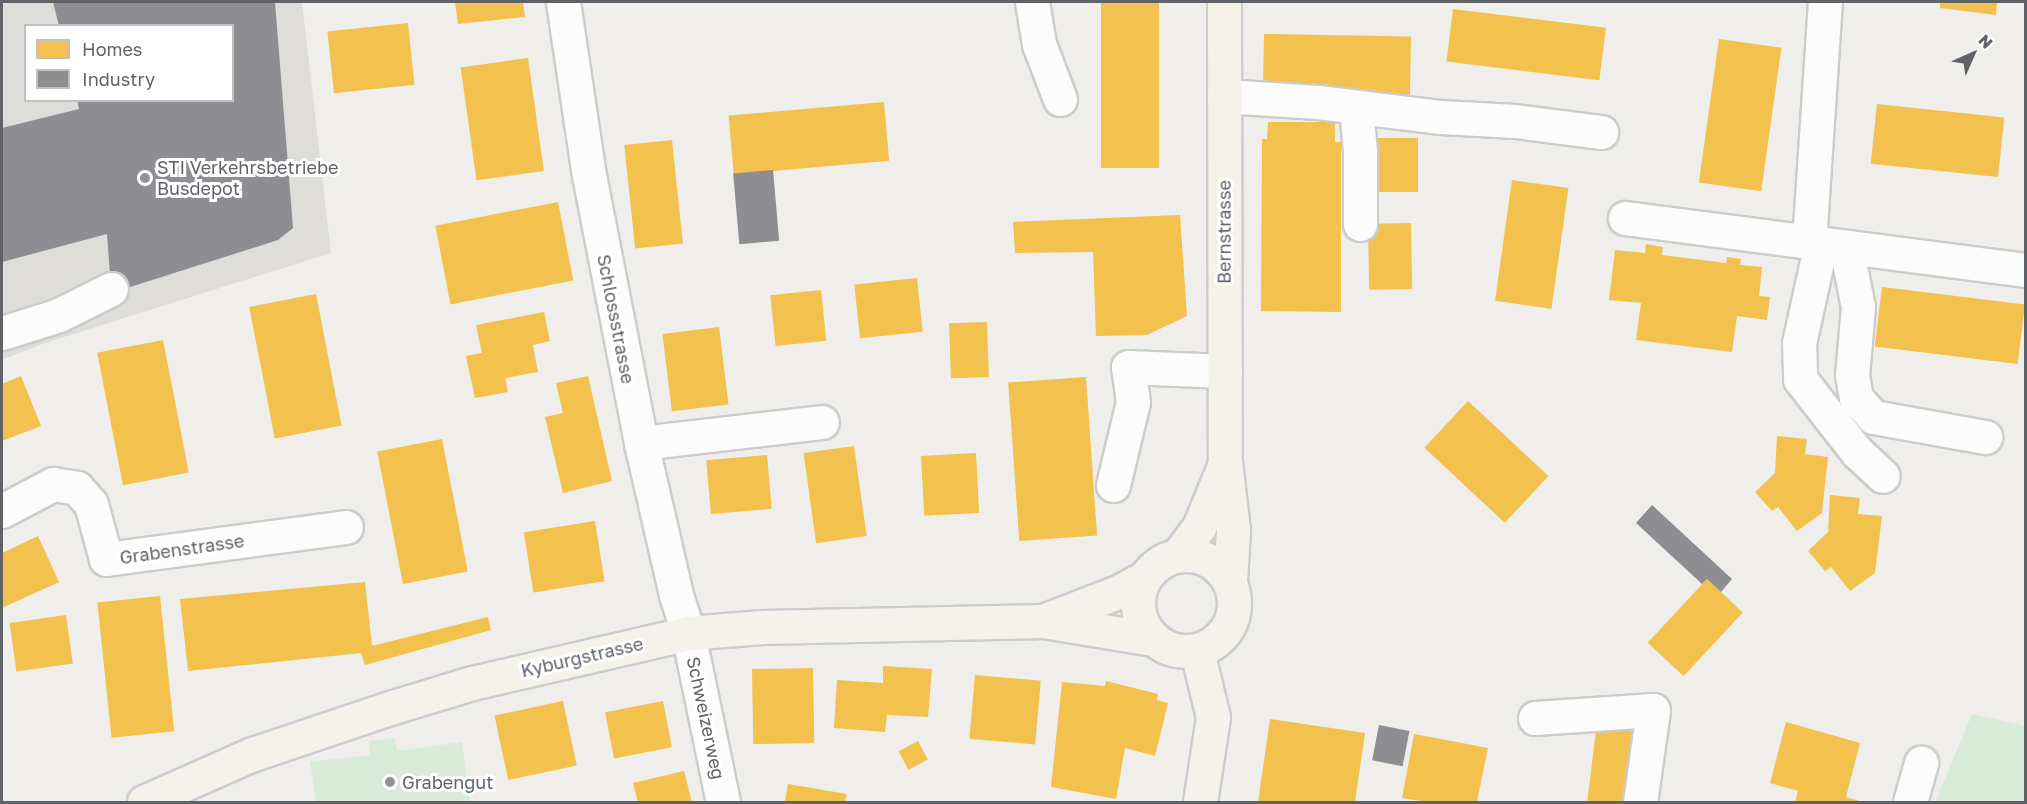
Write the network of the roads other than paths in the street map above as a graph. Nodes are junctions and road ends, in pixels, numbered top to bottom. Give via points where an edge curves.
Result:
1 (563, 2) edge
2 (1032, 2) edge
3 (1224, 2) edge
4 (1825, 2) edge
5 (1224, 96) junction
6 (1060, 99) dead end
7 (1356, 108) junction
8 (1601, 132) dead end
9 (1625, 218) dead end
10 (1360, 224) dead end
11 (1825, 244) junction
12 (2025, 270) edge
13 (111, 289) dead end
14 (2, 333) edge
15 (1225, 370) junction
16 (822, 422) dead end
17 (1985, 437) dead end
18 (640, 443) junction
19 (1225, 462) junction
20 (1883, 476) dead end
21 (1113, 485) dead end
22 (2, 511) edge
23 (346, 527) dead end
24 (1178, 555) junction
25 (1144, 578) junction
26 (1230, 582) junction
27 (1042, 621) junction
28 (688, 633) junction
29 (1153, 639) junction
30 (1197, 651) junction
31 (1535, 718) dead end
32 (1921, 763) dead end
33 (144, 802) edge
34 (723, 802) edge
35 (1200, 802) edge
36 (1640, 802) edge
37 (1910, 802) edge

1 - 18 street, Schlossstrasse via 588,175
2 - 6 street via 1039,44
3 - 5 main road, Bernstrasse
4 - 11 street
5 - 7 street
5 - 15 main road, Bernstrasse
7 - 8 street
7 - 10 street
9 - 11 street
11 - 12 street
11 - 17 street via 1858,307 1852,375 1856,398 1873,417
11 - 20 street via 1799,343 1800,379 1857,452
13 - 14 street via 59,315
15 - 19 main road, Bernstrasse
15 - 21 street via 1128,367 1133,402
16 - 18 street
18 - 28 street, Schlossstrasse
19 - 24 main road, Bernstrasse via 1199,527
19 - 26 main road, Bernstrasse via 1233,530
22 - 23 street, Grabenstrasse via 52,484 76,488 91,504 106,559
24 - 25 main road via 1159,563
24 - 26 main road via 1203,558
25 - 27 main road, Kyburgstrasse
25 - 29 main road via 1137,603 1144,629
26 - 30 main road via 1234,610 1230,624 1211,645
27 - 28 main road, Kyburgstrasse via 762,627
27 - 29 main road, Kyburgstrasse
28 - 33 main road, Kyburgstrasse via 493,677 393,707 250,755
28 - 34 street, Schweizerweg
29 - 30 main road via 1174,651
30 - 35 main road via 1213,717
31 - 36 street via 1653,710
32 - 37 street

